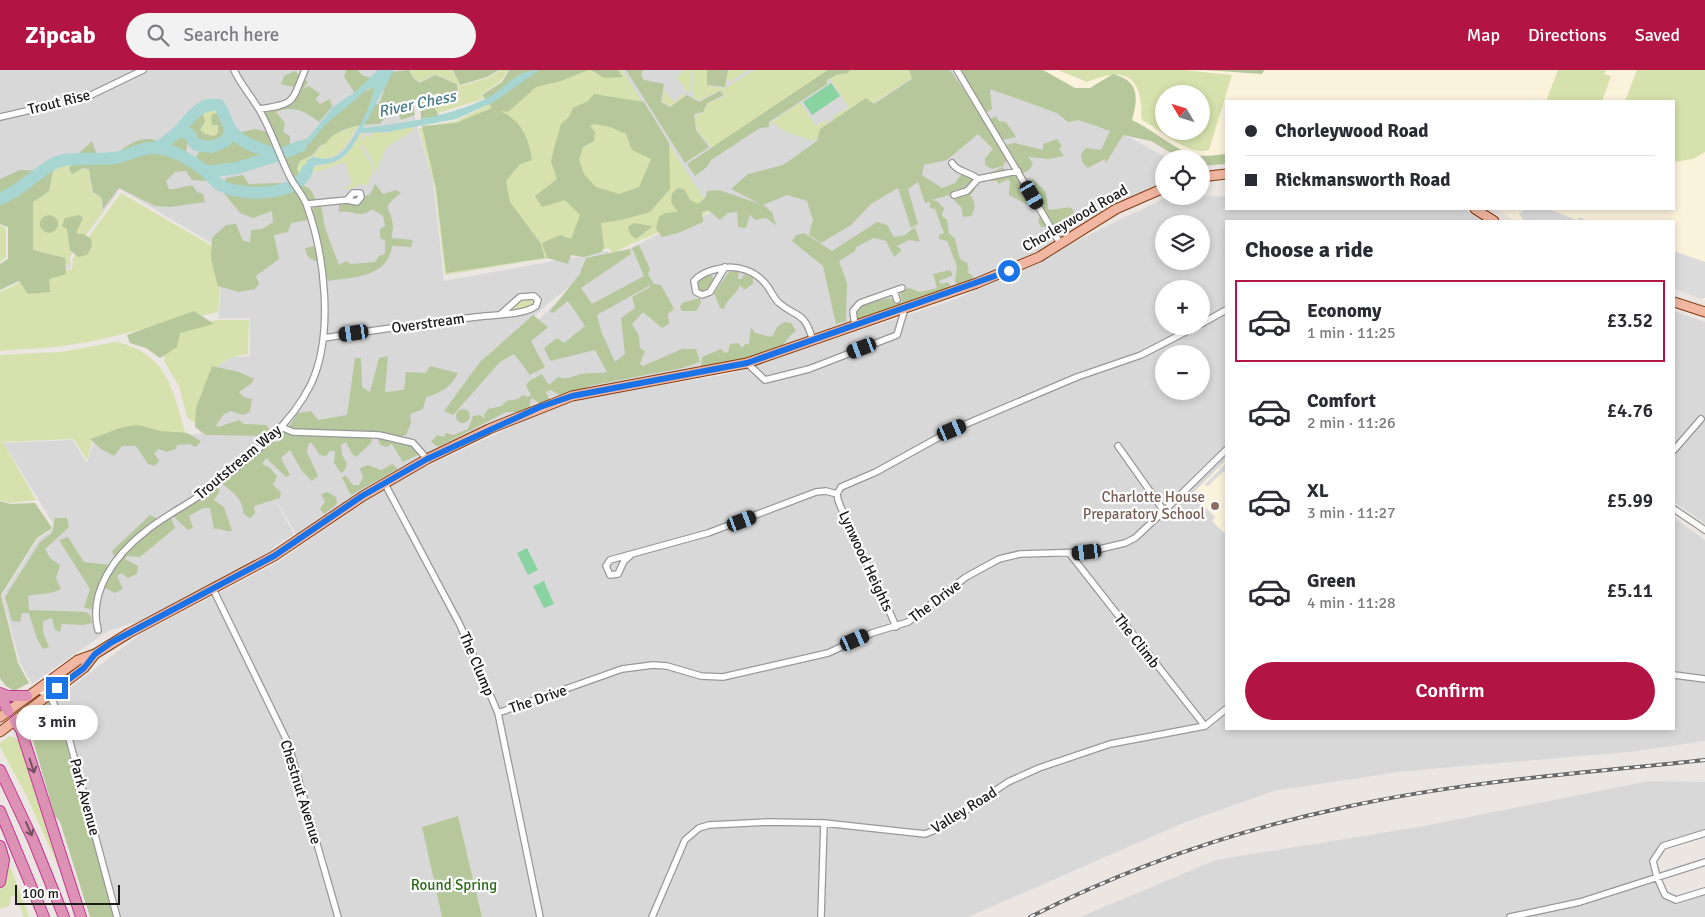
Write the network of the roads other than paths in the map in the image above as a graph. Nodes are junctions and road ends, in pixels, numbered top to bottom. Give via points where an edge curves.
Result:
1 (143, 70) edge
2 (234, 70) edge
3 (305, 70) edge
4 (957, 70) edge
5 (259, 109) junction
6 (0, 116) edge
7 (952, 163) dead end
8 (1018, 171) junction
9 (1225, 174) edge
10 (1210, 176) edge
11 (978, 179) junction
12 (1155, 192) edge
13 (954, 195) dead end
14 (347, 200) dead end
15 (307, 204) junction
16 (1477, 210) edge
17 (1492, 220) edge
18 (1060, 244) junction
19 (726, 267) junction
20 (902, 288) dead end
21 (894, 291) junction
22 (897, 300) dead end
23 (1675, 302) edge
24 (905, 308) junction
25 (1225, 311) edge
26 (1705, 312) edge
27 (502, 314) junction
28 (1210, 319) edge
29 (854, 326) junction
30 (1180, 335) edge
31 (324, 338) junction
32 (813, 341) junction
33 (747, 363) junction
34 (1701, 419) dead end
35 (281, 428) junction
36 (1118, 446) dead end
37 (1675, 449) edge
38 (1225, 451) edge
39 (427, 459) junction
40 (385, 484) junction
41 (837, 494) junction
42 (1675, 510) edge
43 (1164, 511) junction
44 (1705, 530) edge
45 (1070, 554) junction
46 (631, 555) junction
47 (613, 560) junction
48 (622, 569) junction
49 (213, 589) junction
50 (896, 627) junction
51 (98, 630) dead end
52 (95, 654) junction
53 (1675, 675) edge
54 (1705, 679) edge
55 (50, 680) junction
56 (31, 693) junction
57 (0, 694) edge
58 (49, 694) junction
59 (1225, 710) edge
60 (498, 713) junction
61 (4, 714) edge
62 (15, 721) junction
63 (0, 724) edge
64 (1205, 726) junction
65 (0, 732) edge
66 (0, 770) edge
67 (0, 812) edge
68 (824, 823) junction
69 (1705, 833) edge
70 (0, 846) edge
71 (1705, 862) edge
72 (1657, 877) junction
73 (0, 882) edge
74 (1705, 891) edge
75 (44, 917) edge
76 (64, 917) edge
77 (80, 917) edge
78 (117, 917) edge
79 (338, 917) edge
80 (540, 917) edge
81 (652, 917) edge
82 (821, 917) edge
83 (1510, 917) edge

1 - 6 street, Trout Rise via 87,97
2 - 5 street, Troutstream Way via 240,84
3 - 5 street via 292,98 283,106
4 - 8 street
5 - 15 street, Troutstream Way via 290,178
7 - 11 street via 955,169
8 - 11 street
8 - 18 street
9 - 10 main road
11 - 13 street via 967,191
12 - 18 main road, Chorleywood Road via 1122,206
14 - 15 street
15 - 31 street, Troutstream Way via 322,280
16 - 17 main road
18 - 24 main road, Chorleywood Road via 1009,271
19 - 19 street via 710,292 702,295 696,292 694,281 698,276
19 - 32 street via 743,269 762,280 779,303 800,315
20 - 21 street
21 - 22 street
21 - 29 street via 860,303 853,311
23 - 26 main road
24 - 29 main road, Chorleywood Road
24 - 33 street via 897,335 809,369 765,380
25 - 28 street
27 - 27 street, Overstream via 532,309 538,300 534,296 520,297
27 - 31 street, Overstream
29 - 32 main road, Chorleywood Road
30 - 41 street, Lynwood Heights via 1141,355 1077,377 952,430 876,472 844,484
31 - 35 street, Troutstream Way via 311,384
32 - 33 main road, Chorleywood Road
33 - 39 main road, Chorleywood Road via 572,396
34 - 37 street
35 - 39 street via 293,432 379,435 413,443
35 - 51 street, Troutstream Way via 217,483 145,531 122,554 97,594 95,618
36 - 43 street
38 - 43 street, The Drive
39 - 40 main road, Chorleywood Road
40 - 49 main road, Chorleywood Road via 274,556
40 - 60 street, The Clump via 460,625
41 - 46 street via 816,492 742,521
41 - 50 street, Lynwood Heights via 853,538 870,566
42 - 44 street
43 - 45 street, The Drive via 1125,543
45 - 50 street, The Drive via 1020,554 999,559 966,577 908,622
45 - 64 street, The Climb
46 - 47 street
46 - 48 street via 624,561
47 - 48 street via 620,562
47 - 48 street via 606,566 608,573 616,575
49 - 52 main road, Chorleywood Road
49 - 79 street, Chestnut Avenue via 288,743
50 - 60 street, The Drive via 872,633 828,653 723,677 700,676 660,666 622,669
52 - 55 main road via 78,660
52 - 58 main road via 84,668
53 - 54 street
55 - 56 main road
55 - 58 street
56 - 57 highway
56 - 58 street
56 - 61 main road
57 - 61 highway
58 - 62 main road
58 - 78 street, Park Avenue via 67,732
59 - 64 street, Valley Road
60 - 80 street, The Clump
61 - 62 main road
62 - 63 main road
62 - 65 main road
62 -> 77 highway via 21,730
64 - 68 street, Valley Road via 1110,744 1040,768 1008,782 940,828 925,834
66 -> 76 highway via 30,832
67 - 75 highway
68 - 81 street, Valley Road via 709,825 695,830 685,840
68 - 82 street
69 - 72 street via 1660,848 1653,861
70 - 73 highway via 4,870
71 - 72 street
72 - 74 street via 1662,893 1676,900
72 - 83 street via 1580,902

